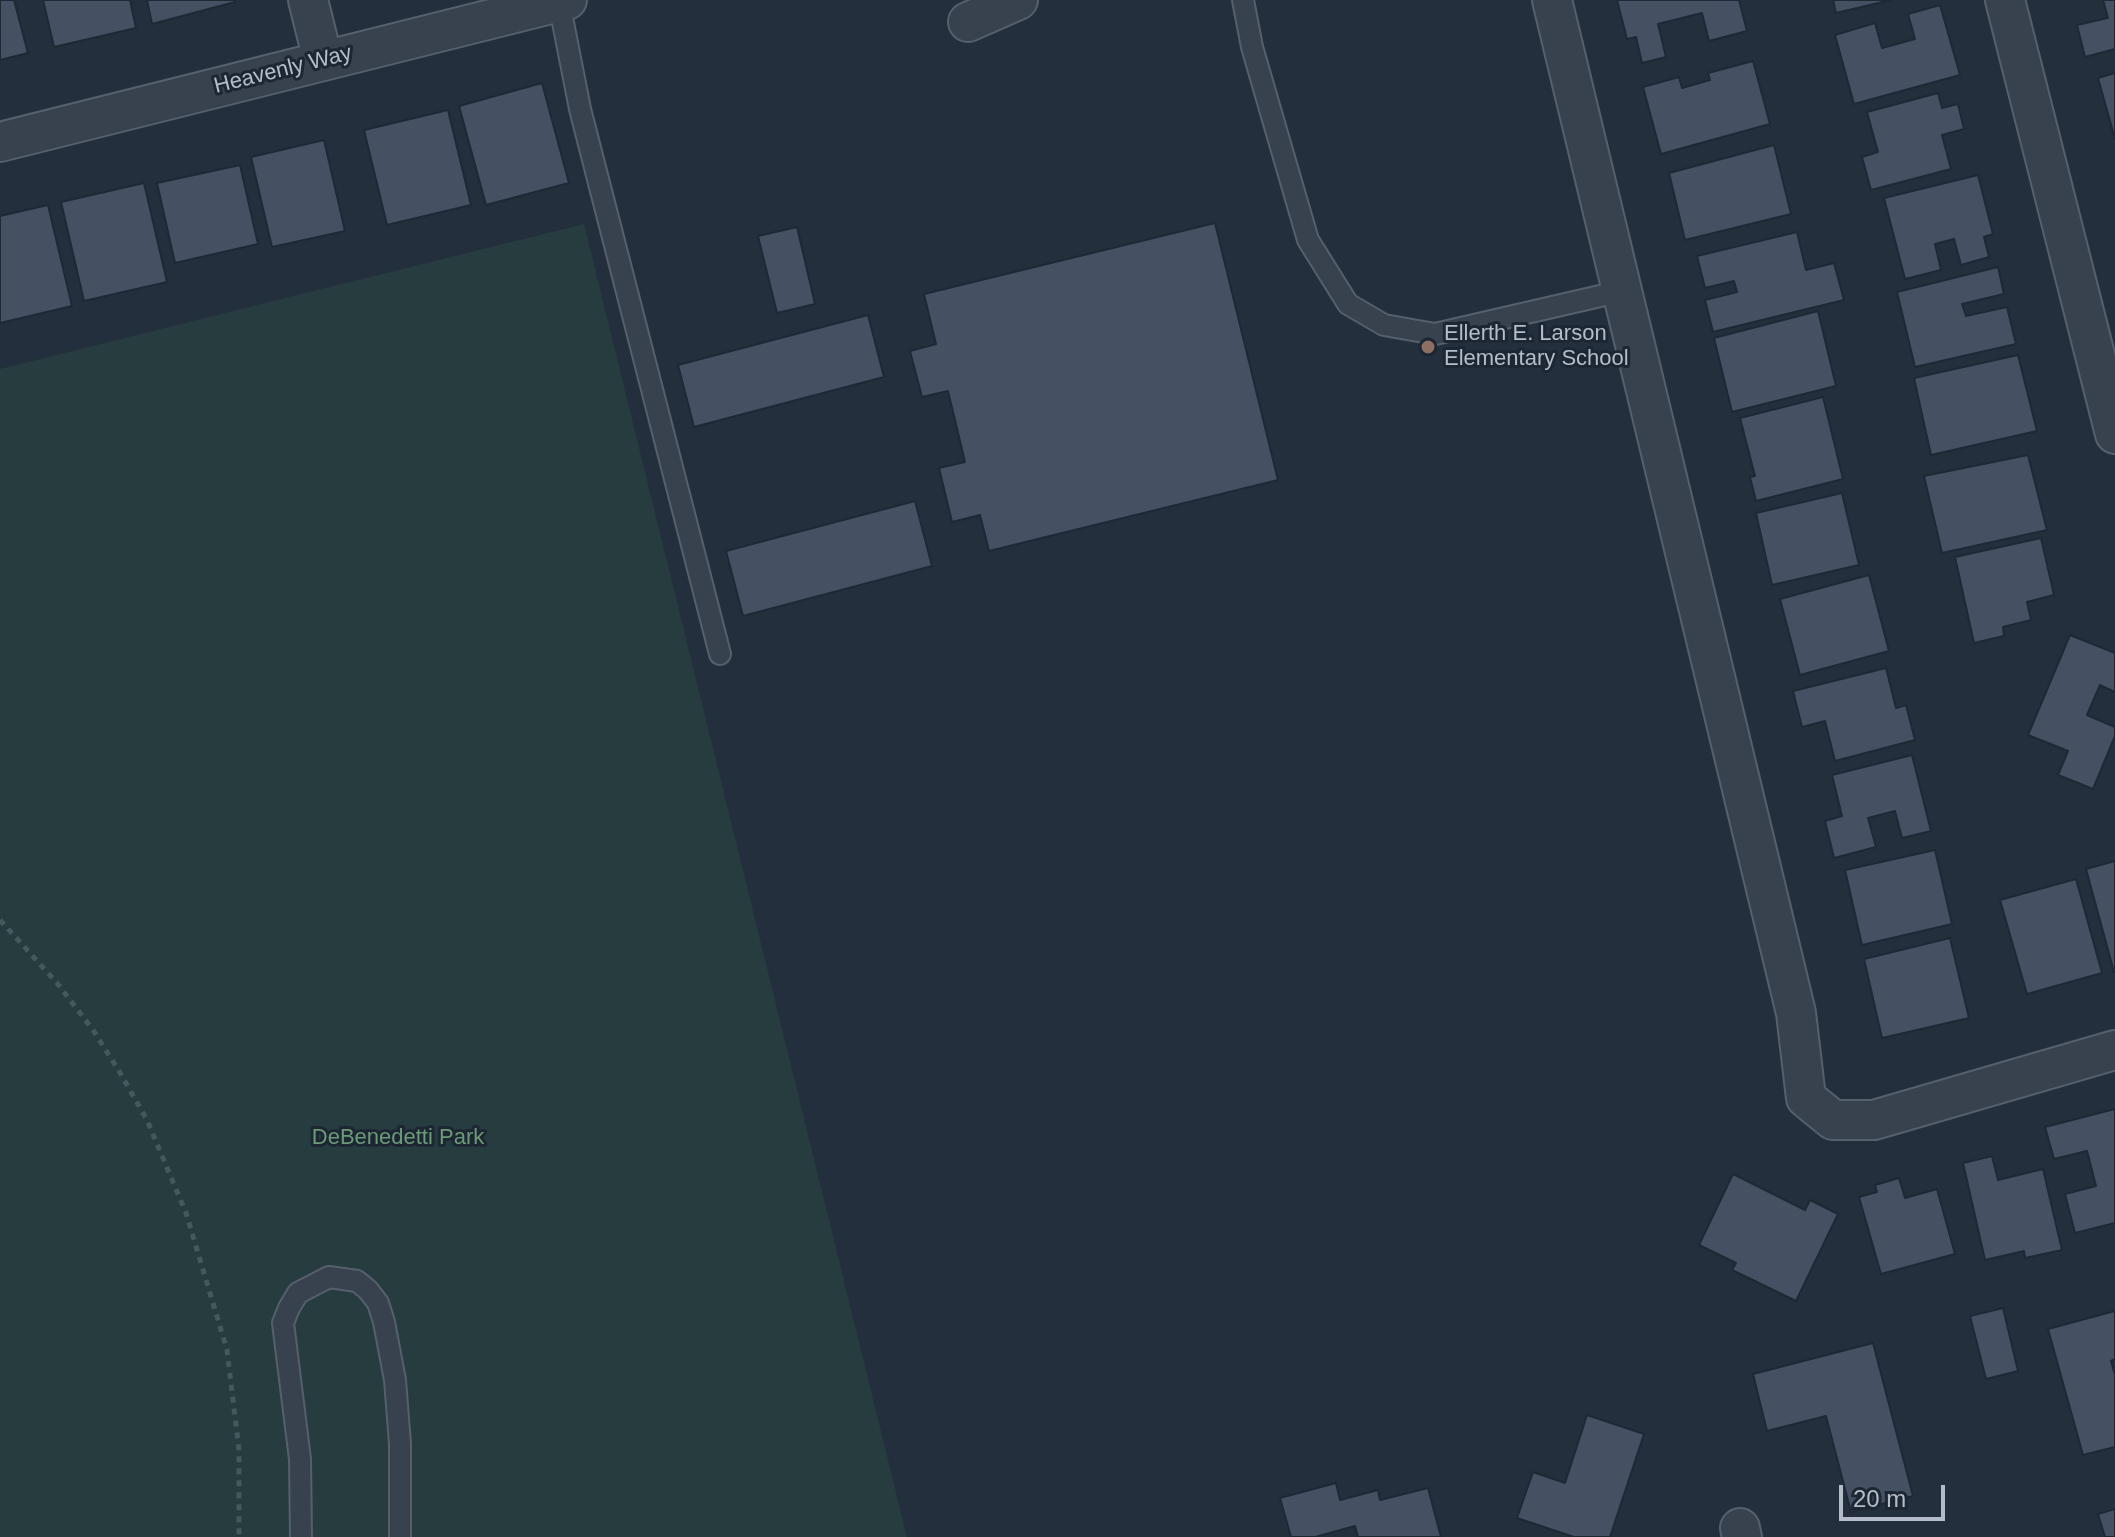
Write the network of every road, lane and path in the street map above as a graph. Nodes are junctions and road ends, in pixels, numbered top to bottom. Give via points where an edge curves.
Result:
1 (308, 0) edge
2 (1018, 0) edge
3 (1243, 0) edge
4 (1552, 0) edge
5 (2005, 0) edge
6 (563, 1) edge
7 (968, 22) dead end
8 (323, 60) junction
9 (0, 142) edge
10 (1622, 291) junction
11 (2115, 434) edge
12 (720, 654) dead end
13 (0, 920) edge
14 (2115, 1050) edge
15 (239, 1537) edge
16 (301, 1537) edge
17 (400, 1537) edge

1 - 8 street
2 - 7 street
3 - 10 lane via 1308,240 1348,304 1384,325 1435,334
4 - 10 street
5 - 11 street
6 - 8 street, Heavenly Way
6 - 12 lane via 580,109
8 - 9 street, Heavenly Way
10 - 14 street via 1796,1013 1806,1098 1833,1120 1874,1120
13 - 15 path via 57,983 113,1061 147,1120 186,1213 227,1350 239,1450
16 - 17 lane via 300,1459 283,1323 298,1293 329,1277 357,1281 378,1303 384,1322 400,1444

